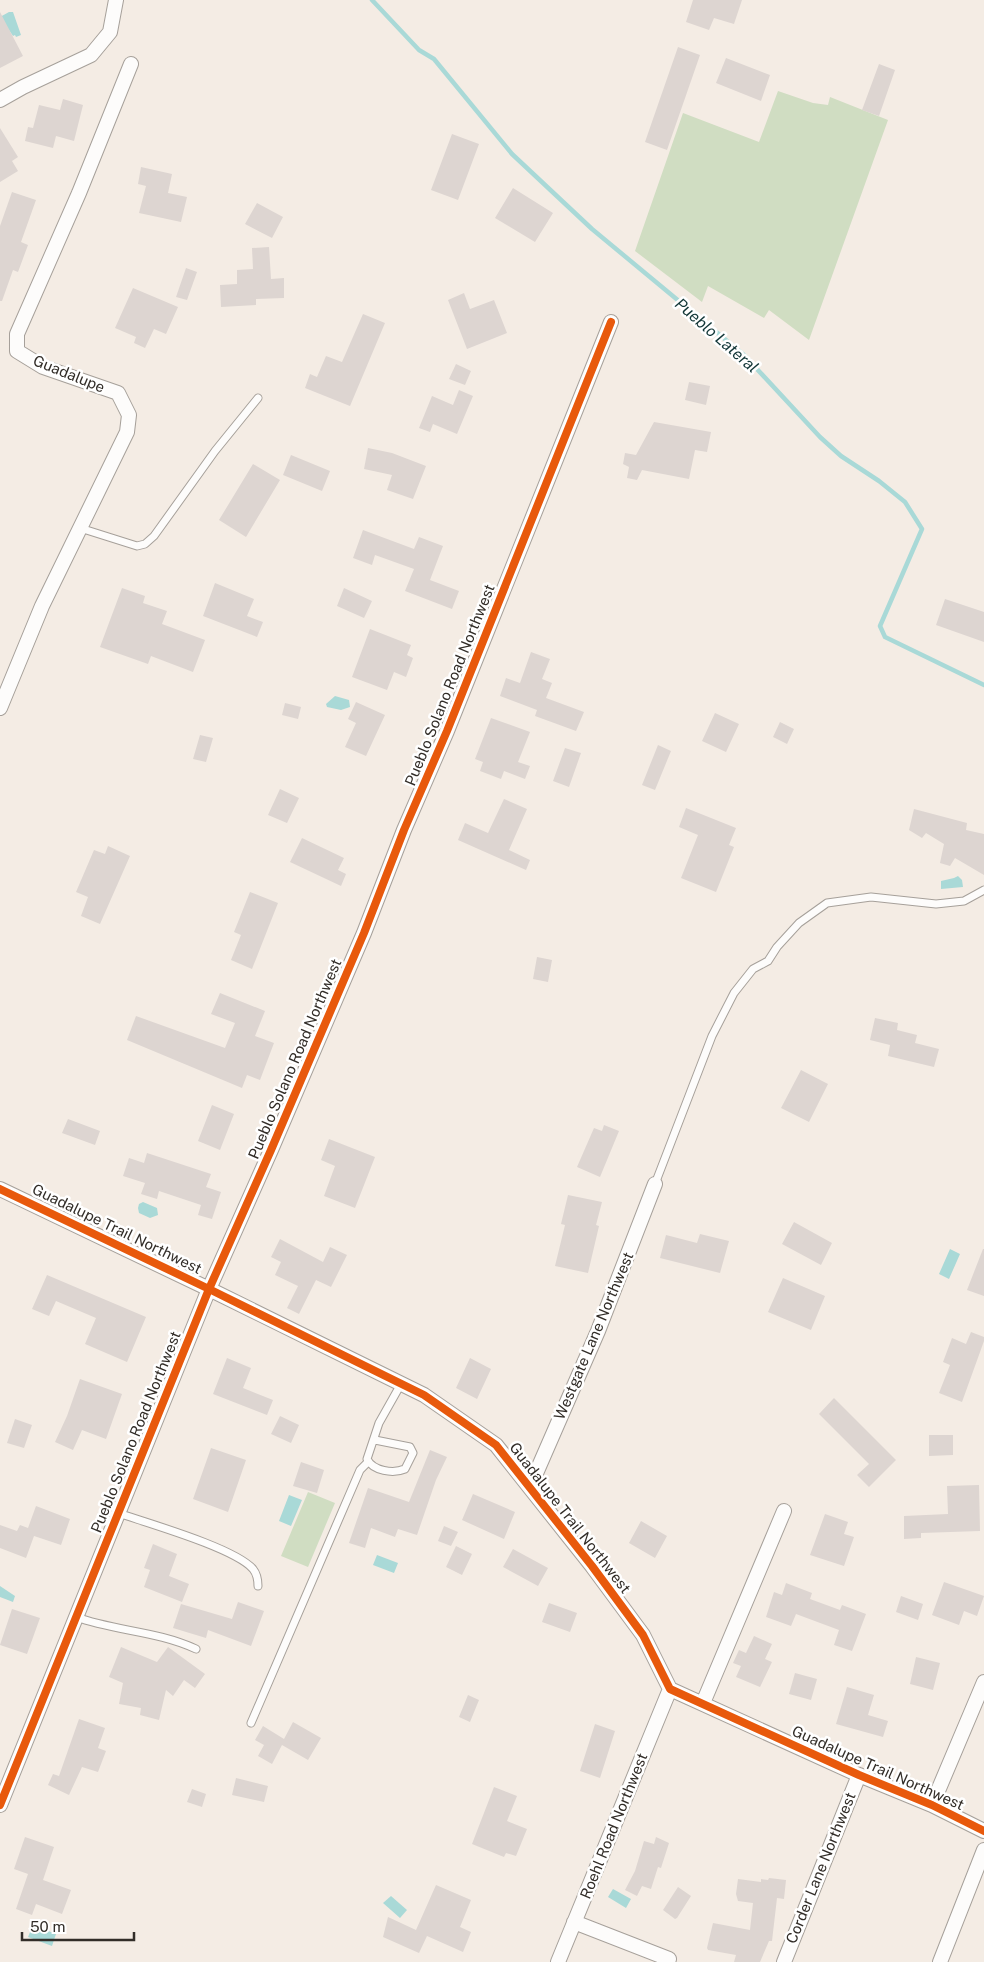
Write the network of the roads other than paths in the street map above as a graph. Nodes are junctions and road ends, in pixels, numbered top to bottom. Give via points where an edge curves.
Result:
1 (116, 0) edge
2 (131, 64) dead end
3 (0, 100) edge
4 (611, 322) dead end
5 (258, 398) dead end
6 (80, 528) junction
7 (0, 708) edge
8 (984, 890) edge
9 (655, 1184) joint
10 (0, 1189) edge
11 (209, 1289) junction
12 (401, 1384) junction
13 (374, 1440) junction
14 (368, 1462) junction
15 (530, 1487) junction
16 (784, 1510) dead end
17 (118, 1513) junction
18 (258, 1586) dead end
19 (76, 1617) junction
20 (196, 1649) dead end
21 (984, 1682) edge
22 (670, 1689) junction
23 (703, 1703) junction
24 (251, 1723) dead end
25 (858, 1775) junction
26 (0, 1805) edge
27 (932, 1805) junction
28 (984, 1832) edge
29 (984, 1850) edge
30 (574, 1922) junction
31 (669, 1959) dead end
32 (558, 1962) edge
33 (784, 1962) edge
34 (940, 1962) edge

1 - 3 street via 110,32 91,55
2 - 6 street, Guadalupe via 79,194 17,334 17,351 43,367 118,393 128,415 127,432
4 - 11 street, Pueblo Solano Road Northwest via 364,933
5 - 6 lane via 145,544 137,546
6 - 7 street, Guadalupe via 42,606
8 - 9 lane via 964,901 936,904 871,896 827,904 800,923 777,947 768,962 753,969 734,993 712,1036
9 - 15 street, Westgate Lane Northwest via 598,1331
10 - 11 street, Guadalupe Trail Northwest
11 - 12 street, Guadalupe Trail Northwest
11 - 17 street, Pueblo Solano Road Northwest
12 - 13 lane
12 - 15 street, Guadalupe Trail Northwest via 496,1445
13 - 14 lane
13 - 14 lane via 410,1447 412,1459 399,1472 376,1468
14 - 24 lane via 360,1470
15 - 22 street, Guadalupe Trail Northwest via 643,1635
16 - 23 street
17 - 18 lane via 236,1556 258,1576
17 - 19 street, Pueblo Solano Road Northwest
19 - 20 lane via 108,1627 176,1640
19 - 26 street, Pueblo Solano Road Northwest
21 - 27 street
22 - 23 street, Guadalupe Trail Northwest
22 - 30 street, Roehl Road Northwest
23 - 25 street, Guadalupe Trail Northwest
25 - 27 street, Guadalupe Trail Northwest
25 - 33 street, Corder Lane Northwest
27 - 28 street, Guadalupe Trail Northwest
29 - 34 street
30 - 31 street
30 - 32 street, Roehl Road Northwest

